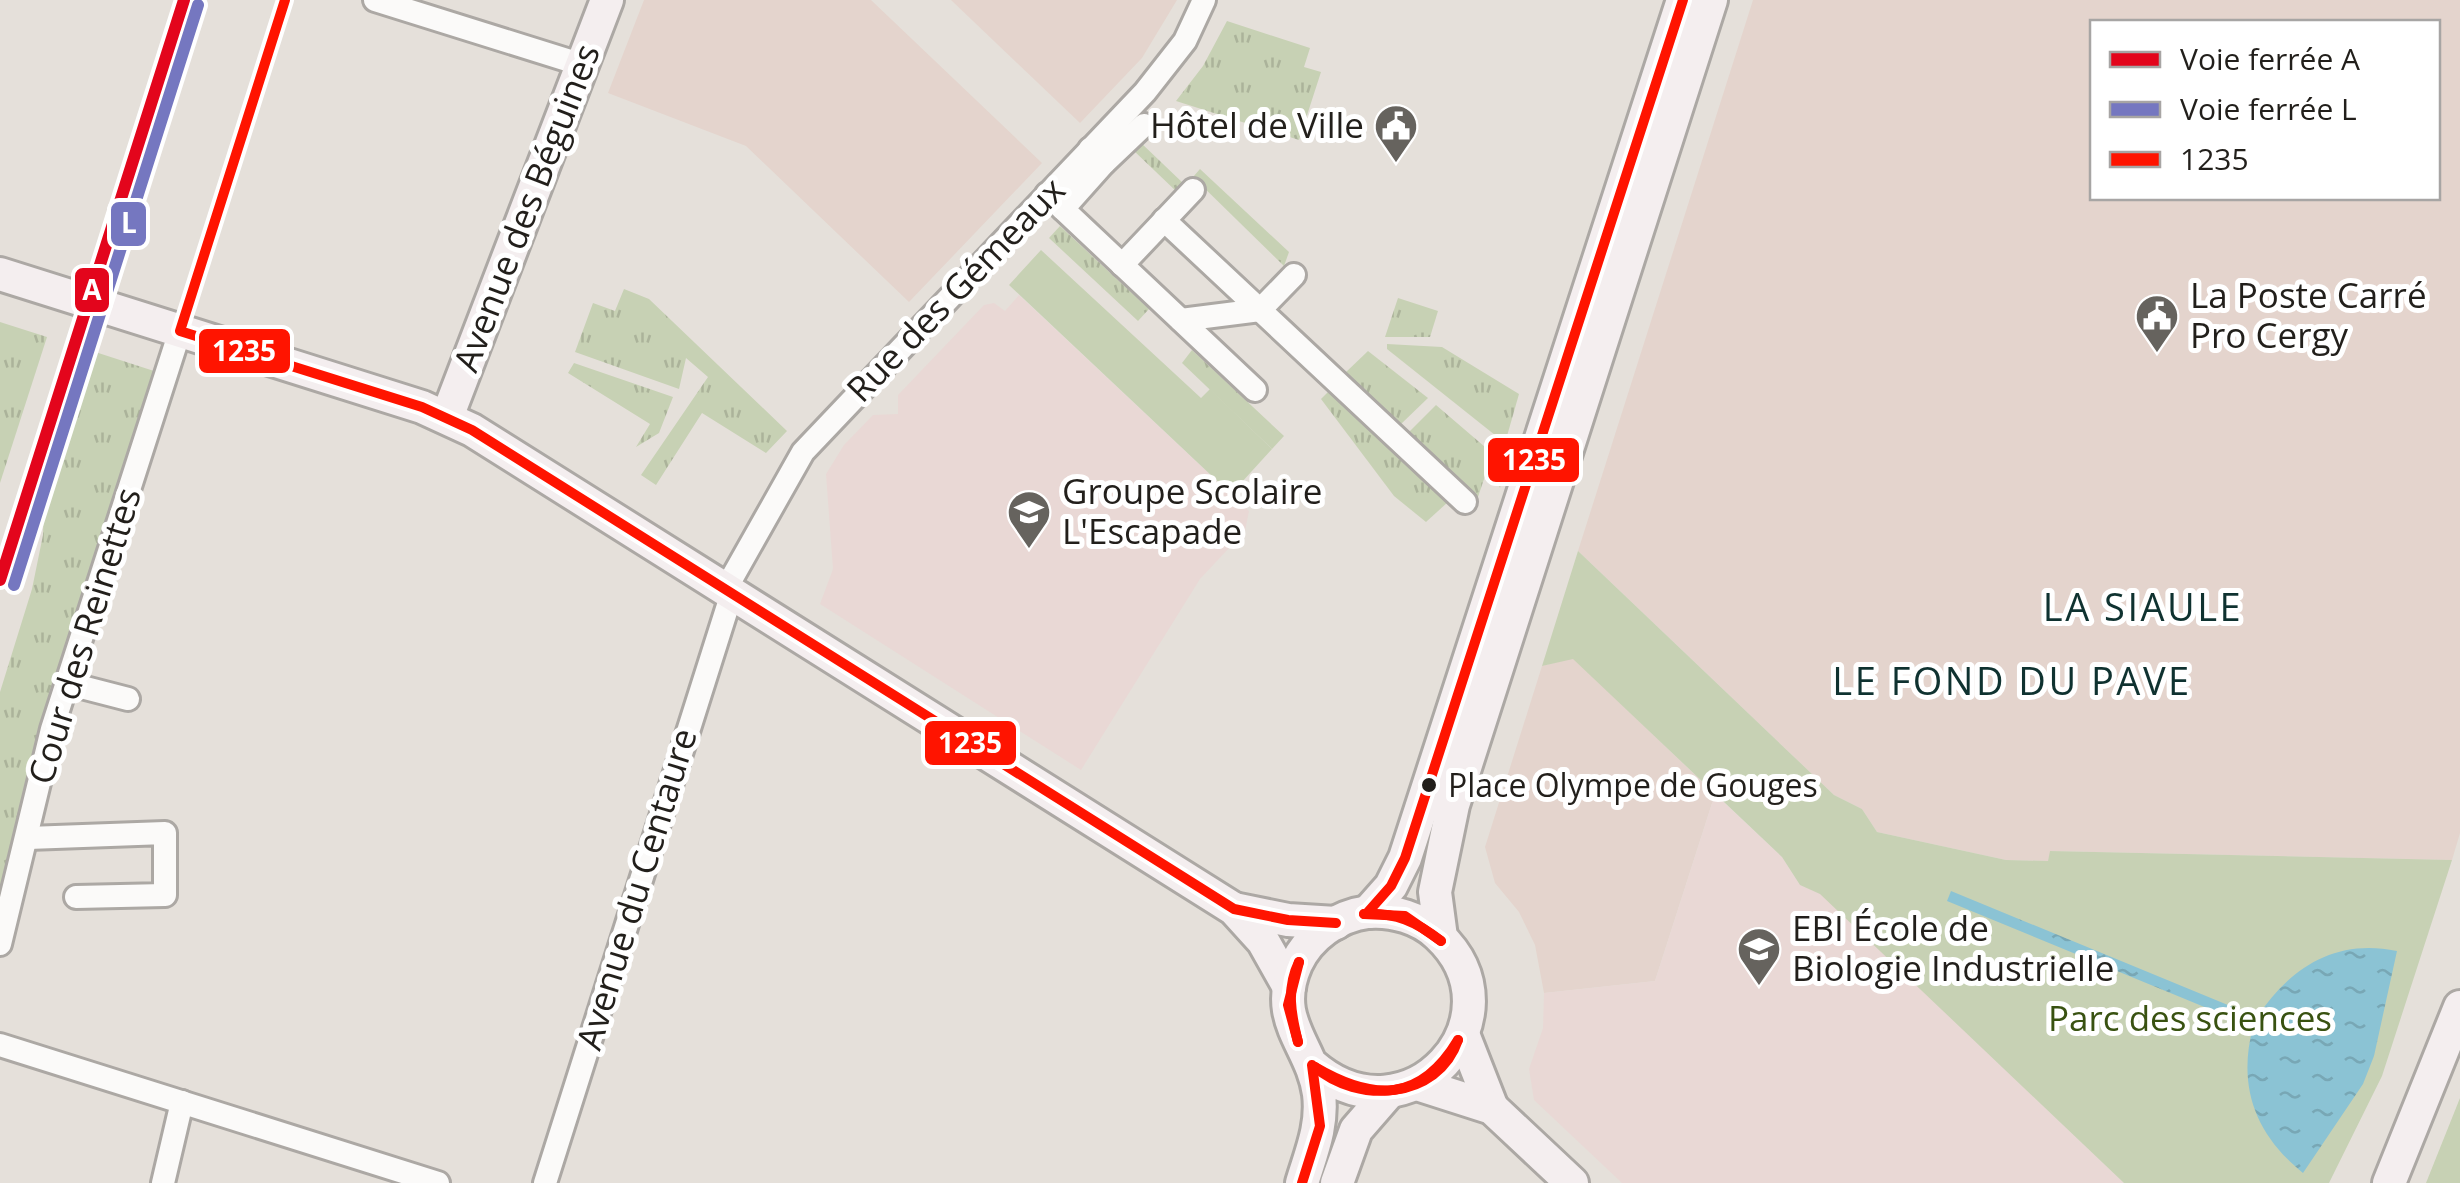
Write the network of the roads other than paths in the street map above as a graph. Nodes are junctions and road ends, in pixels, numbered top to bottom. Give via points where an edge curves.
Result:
1 (375, 0) edge
2 (608, 0) edge
3 (1204, 0) edge
4 (1683, 0) edge
5 (1710, 0) edge
6 (582, 65) junction
7 (1144, 124) dead end
8 (1098, 156) junction
9 (1194, 190) dead end
10 (1055, 202) junction
11 (1164, 220) junction
12 (1122, 265) junction
13 (1294, 275) dead end
14 (9, 276) edge
15 (1260, 310) junction
16 (1181, 320) junction
17 (180, 331) junction
18 (1255, 390) dead end
19 (447, 417) junction
20 (1465, 502) dead end
21 (727, 594) junction
22 (66, 683) junction
23 (128, 699) dead end
24 (28, 838) junction
25 (76, 898) dead end
26 (1234, 910) junction
27 (1368, 912) junction
28 (1336, 922) junction
29 (1440, 937) junction
30 (0, 944) edge
31 (1289, 987) junction
32 (2460, 1007) edge
33 (1463, 1034) junction
34 (0, 1045) edge
35 (1312, 1064) junction
36 (1403, 1088) junction
37 (182, 1102) junction
38 (1492, 1108) junction
39 (163, 1183) edge
40 (438, 1183) edge
41 (545, 1183) edge
42 (1302, 1183) edge
43 (1337, 1183) edge
44 (1572, 1183) edge
45 (2389, 1183) edge

1 - 6 street
2 - 6 main road, Avenue des Béguines
3 - 8 street, Rue des Gémeaux via 1185,41
4 - 27 main road via 1405,858
5 - 29 main road via 1453,805 1435,892
6 - 19 main road, Avenue des Béguines
7 - 8 street
8 - 10 street, Rue des Gémeaux
9 - 11 street
10 - 12 street
10 - 21 street, Rue des Gémeaux via 803,452
11 - 12 street
11 - 15 street
12 - 16 street
13 - 15 street
14 - 17 main road
15 - 16 street
15 - 20 street
16 - 18 street
17 - 19 main road
17 - 22 street, Cour des Reinettes
19 - 21 main road
21 - 26 main road
21 - 41 street, Avenue du Centaure
22 - 23 street
22 - 24 street, Cour des Reinettes
24 - 25 street via 165,833 164,894
24 - 30 street, Cour des Reinettes
26 - 28 main road
26 - 31 main road via 1263,940
27 - 28 main road
27 - 29 main road via 1402,915
28 - 31 main road via 1308,945
29 - 33 main road via 1466,984
31 - 35 main road via 1292,1028
32 - 45 main road
33 - 36 main road via 1449,1058
33 - 38 main road
34 - 37 street
35 - 36 main road via 1347,1088
35 - 42 main road via 1320,1126
36 - 38 main road
36 - 43 main road via 1356,1130
37 - 39 street
37 - 40 street
38 - 44 main road

